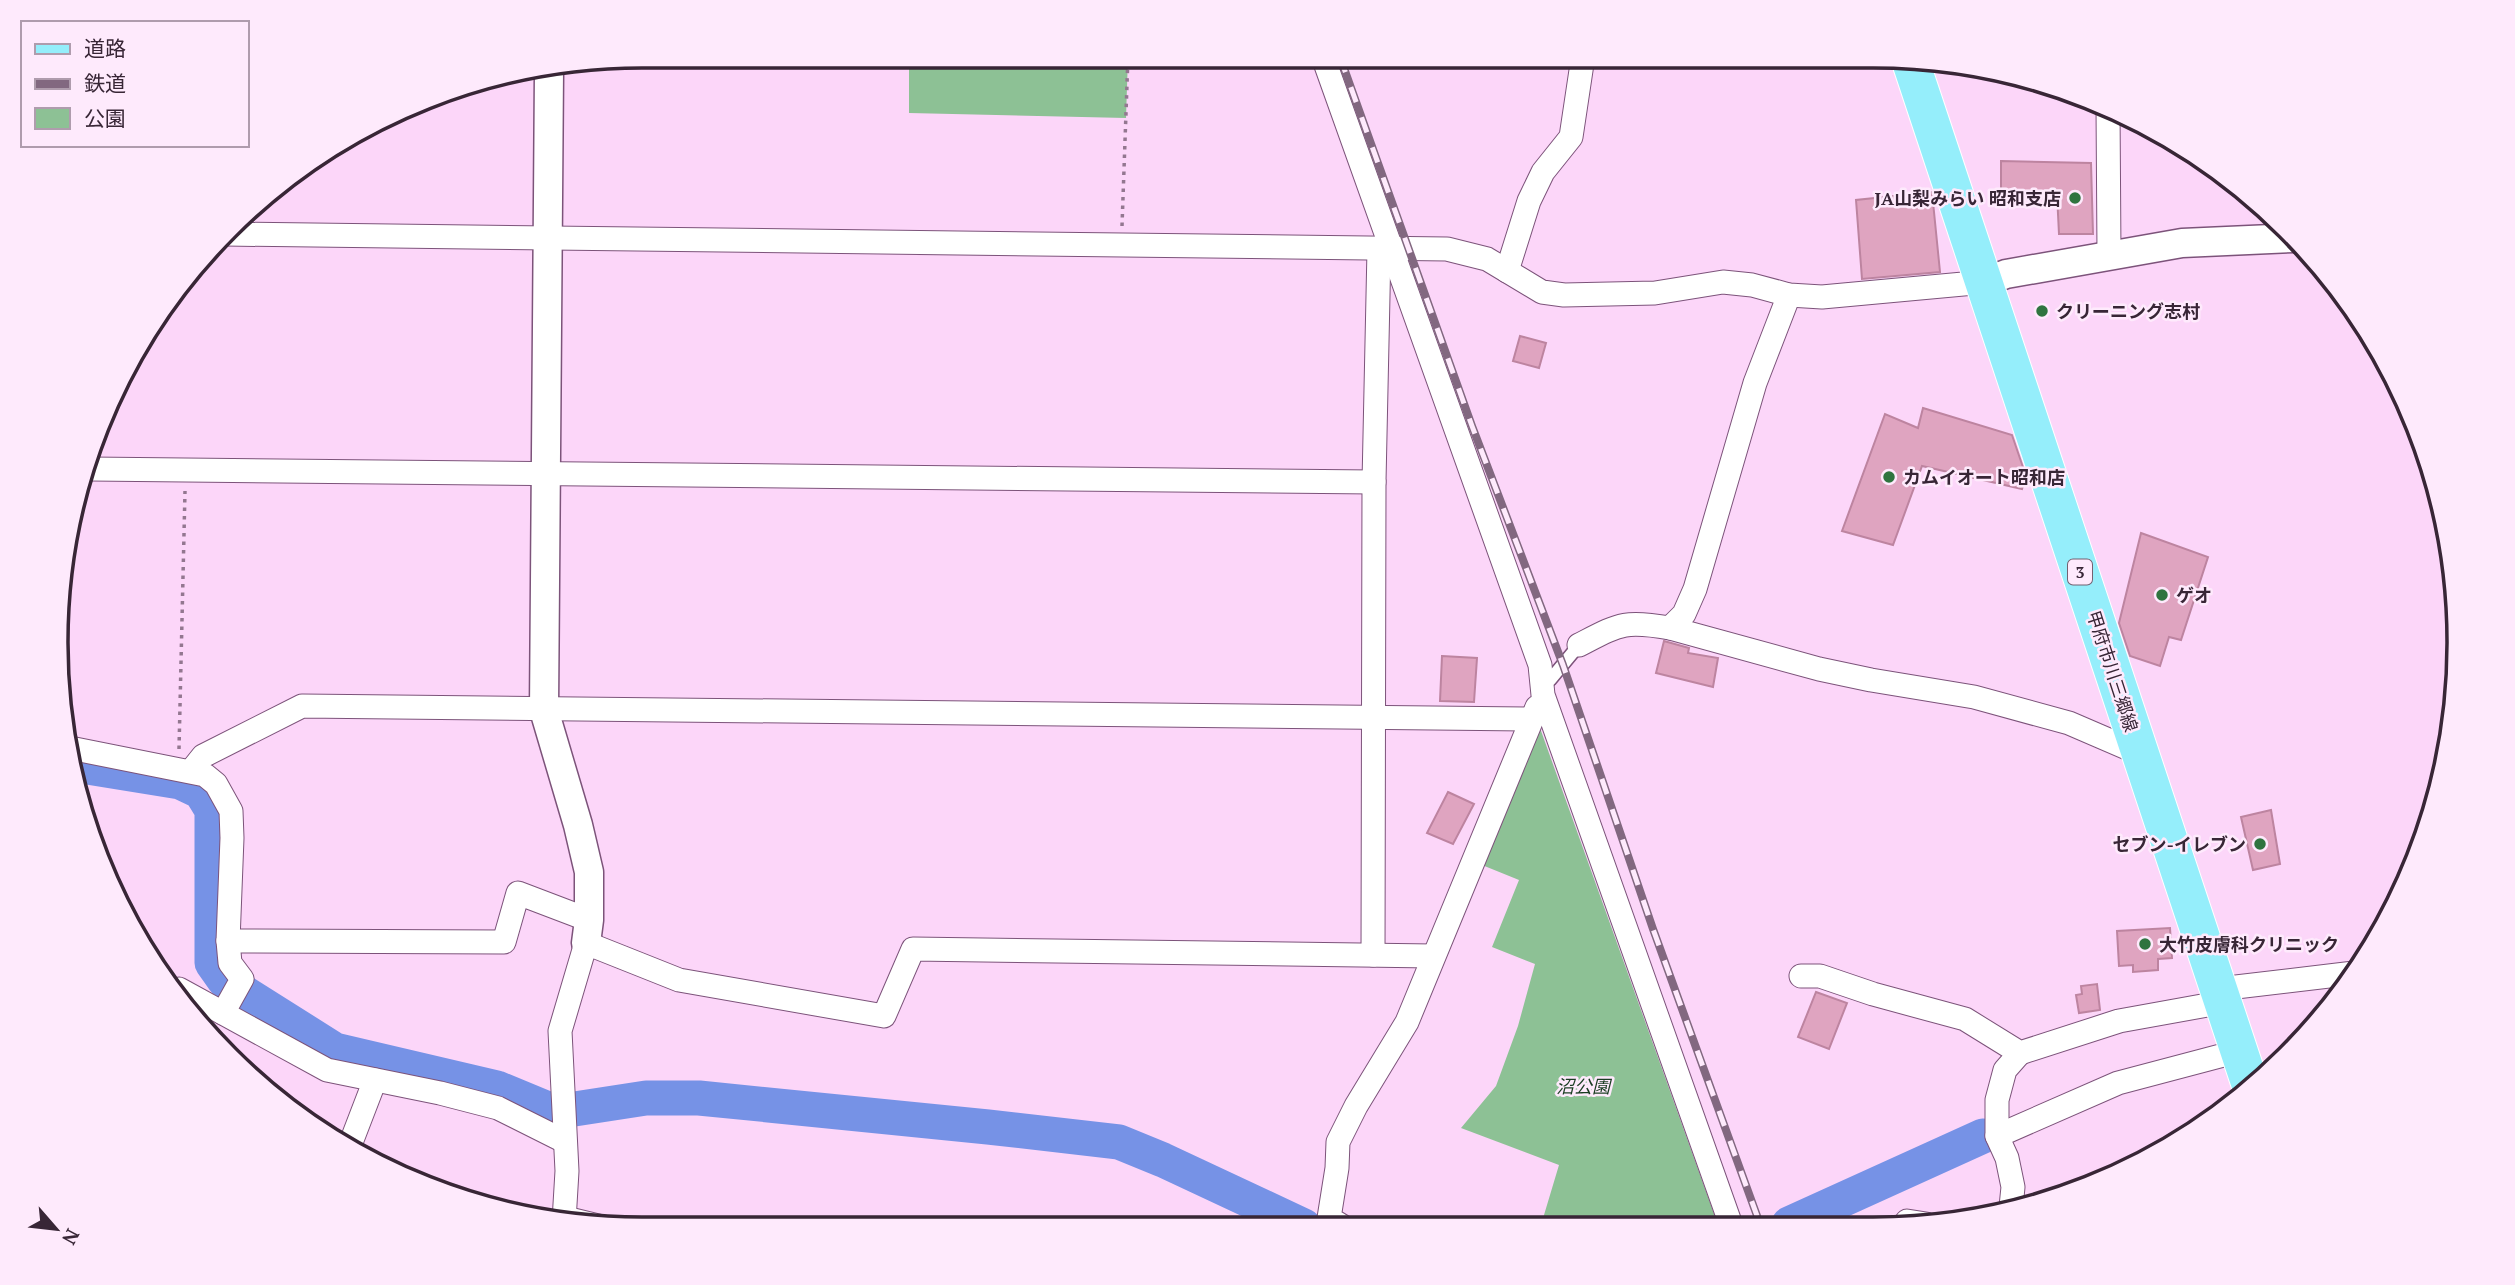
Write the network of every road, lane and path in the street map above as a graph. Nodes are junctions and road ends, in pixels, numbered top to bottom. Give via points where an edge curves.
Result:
1 (1128, 68) edge
2 (1327, 68) edge
3 (1581, 68) edge
4 (1913, 69) edge
5 (549, 76) edge
6 (2108, 119) edge
7 (238, 234) edge
8 (549, 239) junction
9 (2281, 239) edge
10 (1122, 246) junction
11 (1385, 249) junction
12 (2109, 254) junction
13 (1507, 271) junction
14 (1984, 282) junction
15 (1789, 295) junction
16 (96, 469) edge
17 (186, 471) junction
18 (547, 474) junction
19 (1374, 482) junction
20 (1670, 628) junction
21 (1579, 645) joint
22 (1546, 687) junction
23 (544, 710) junction
24 (1373, 718) junction
25 (1532, 719) junction
26 (78, 749) edge
27 (2141, 754) junction
28 (185, 769) junction
29 (588, 932) junction
30 (228, 942) junction
31 (1373, 956) junction
32 (1433, 956) junction
33 (2340, 975) edge
34 (1801, 976) dead end
35 (189, 994) edge
36 (2222, 996) junction
37 (223, 1012) junction
38 (2239, 1051) junction
39 (2020, 1053) junction
40 (2248, 1077) edge
41 (374, 1080) junction
42 (1997, 1136) junction
43 (353, 1139) edge
44 (564, 1140) junction
45 (2012, 1199) edge
46 (565, 1212) edge
47 (1329, 1217) edge
48 (1729, 1217) edge

1 - 10 path
2 - 11 street
3 - 13 street via 1571,137 1543,172 1529,201
4 - 14 main road, 甲府市川三郷線 / 3
5 - 8 street
6 - 12 street
7 - 8 street
8 - 10 street
8 - 18 street
9 - 12 street via 2182,243
10 - 11 street
11 - 13 street via 1447,249
11 - 19 street
11 - 22 street
12 - 14 street
13 - 15 street via 1542,292 1564,295 1655,293 1723,282
14 - 15 street via 1822,298
14 - 27 main road, 甲府市川三郷線 / 3
15 - 20 street via 1755,383 1695,589 1684,614
16 - 17 street
17 - 18 street
17 - 28 path
18 - 19 street
18 - 23 street
19 - 24 street
20 - 21 street via 1617,625
20 - 27 street via 1819,669 1986,701 2069,723
21 - 22 lane
22 - 25 street
22 - 48 street
23 - 24 street
23 - 28 street via 302,706
23 - 29 street via 589,872
24 - 25 street
24 - 31 street
25 - 32 street
26 - 28 street
27 - 36 main road, 甲府市川三郷線 / 3
28 - 30 street via 216,783 231,811
29 - 30 street via 518,893 504,942
29 - 31 street via 679,980 884,1016 913,949
29 - 44 street via 560,1031
30 - 37 street via 230,963 242,979
31 - 32 street
32 - 47 street via 1407,1022 1338,1142
33 - 36 street
34 - 39 street via 1820,976 1965,1018
35 - 37 street
36 - 38 main road, 甲府市川三郷線 / 3
36 - 39 street via 2119,1021
37 - 41 street via 327,1070
38 - 40 main road, 甲府市川三郷線 / 3
38 - 42 street via 2118,1083
39 - 42 street via 2005,1070 1997,1100
41 - 43 street
41 - 44 street via 498,1108
42 - 45 street via 2009,1168
44 - 46 street

